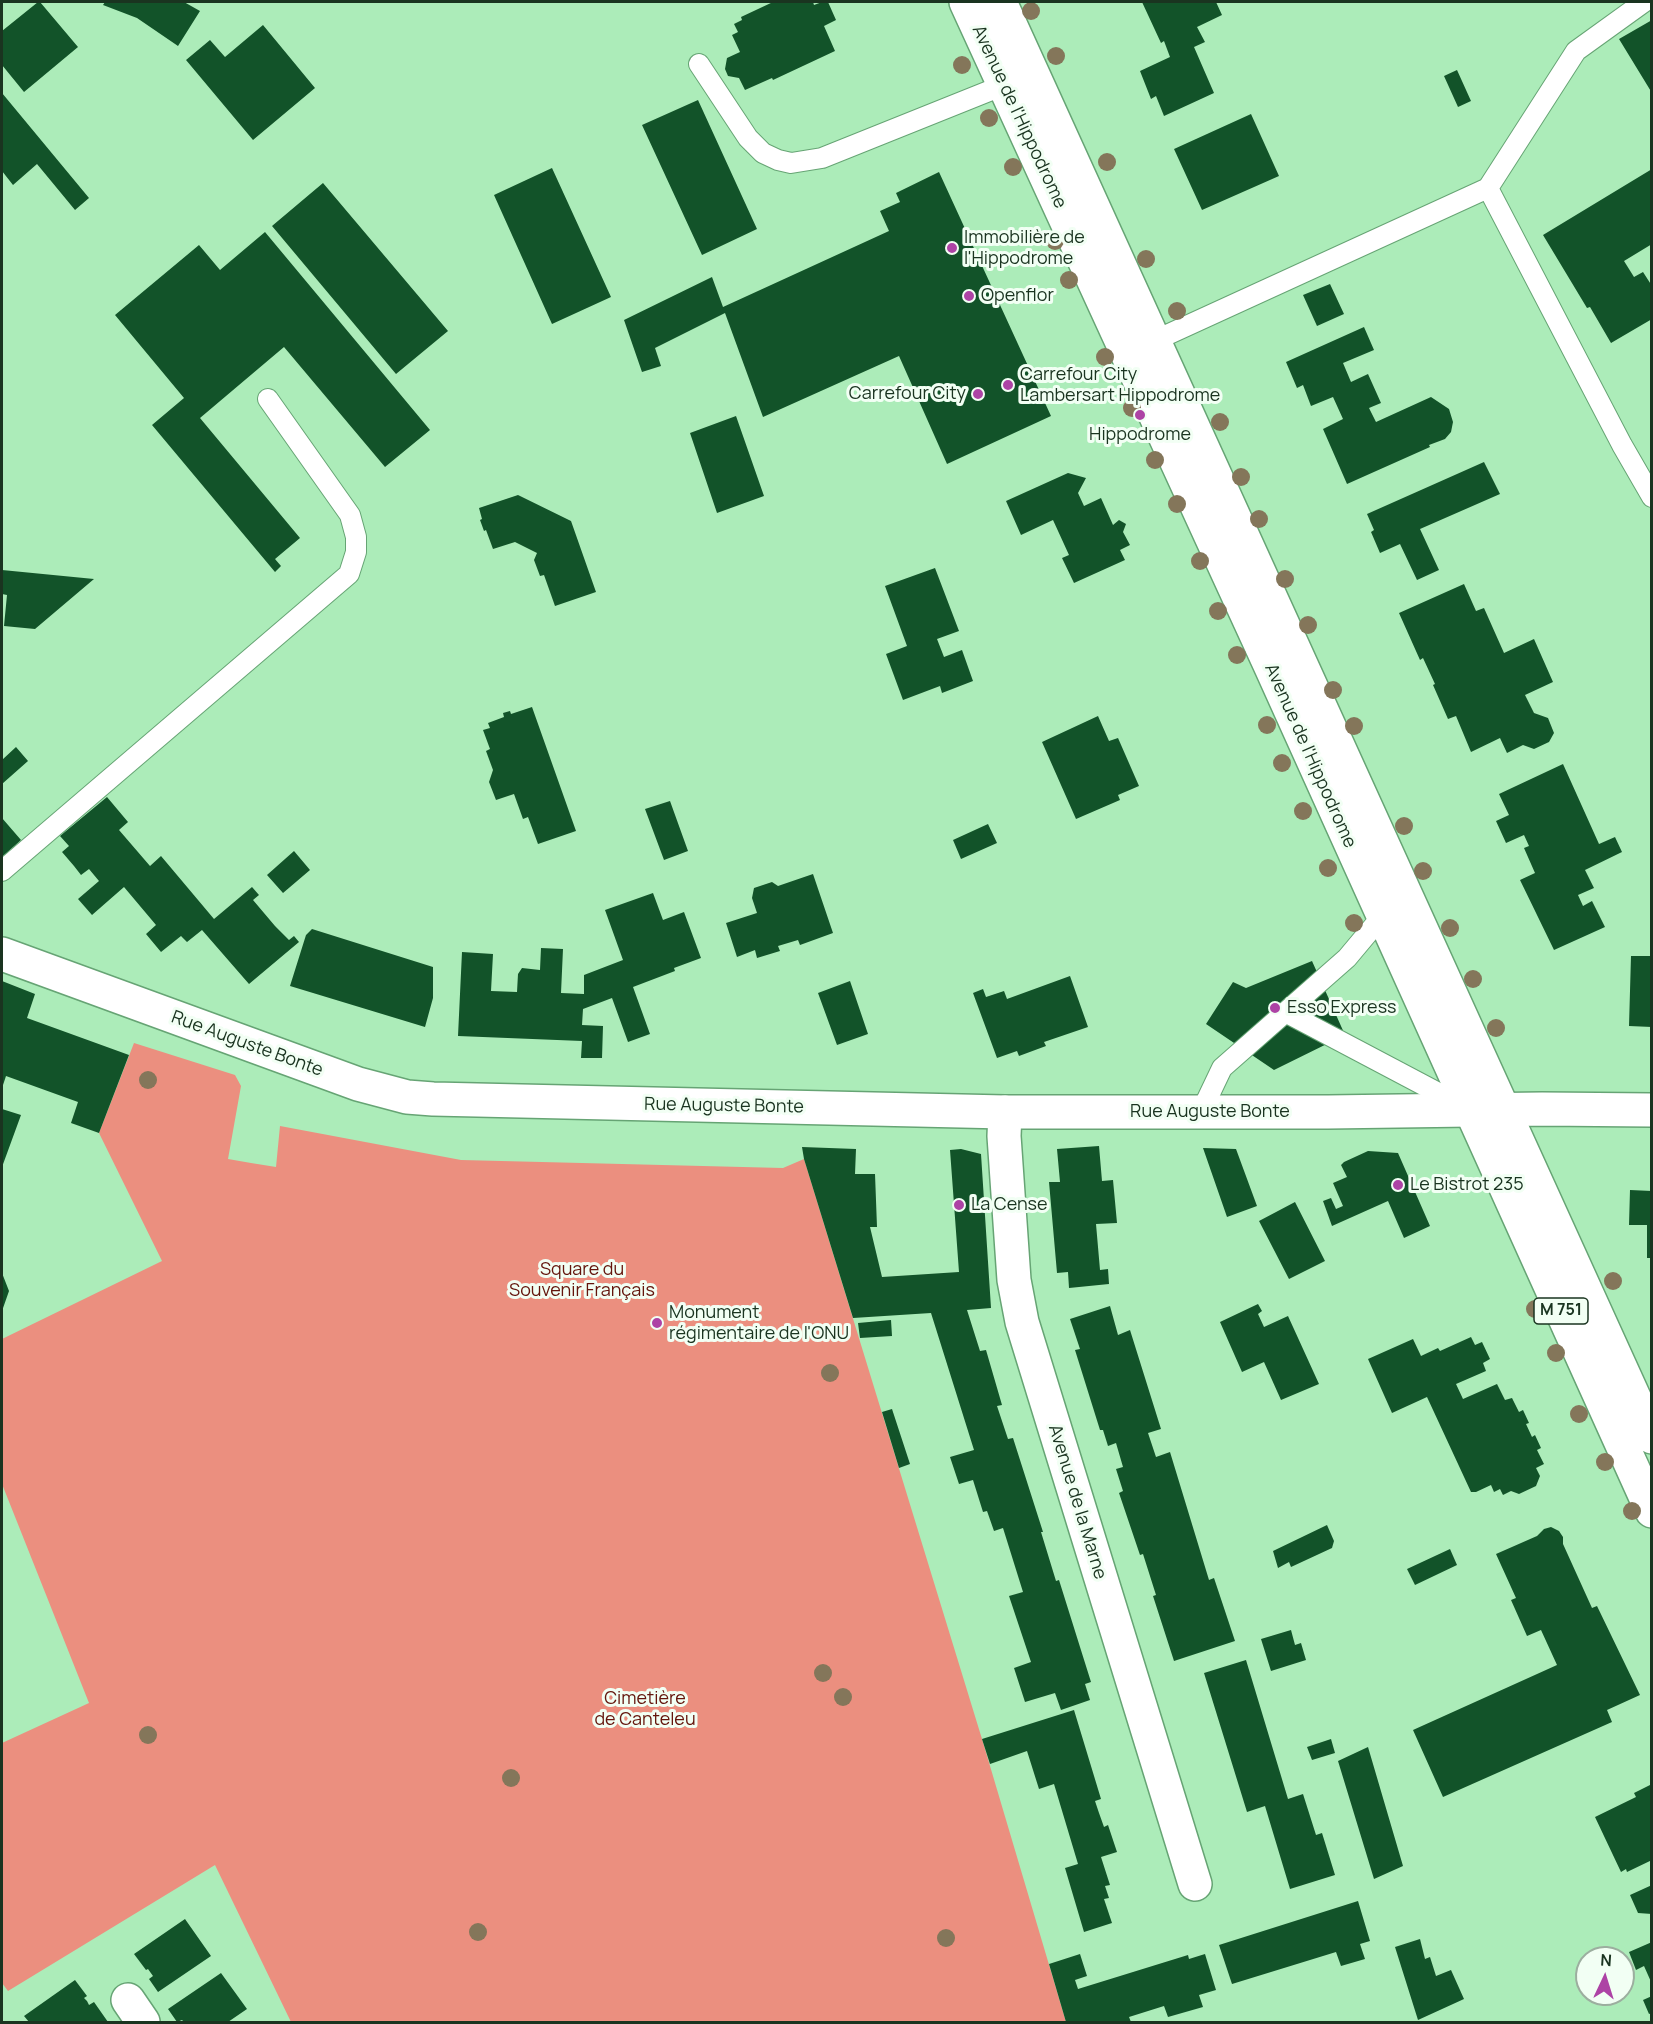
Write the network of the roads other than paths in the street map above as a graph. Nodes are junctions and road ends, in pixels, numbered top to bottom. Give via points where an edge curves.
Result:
1 (966, 2) edge
2 (1000, 2) edge
3 (1644, 2) edge
4 (699, 64) dead end
5 (1018, 79) junction
6 (1488, 188) junction
7 (1140, 347) junction
8 (268, 399) dead end
9 (1652, 497) edge
10 (2, 871) edge
11 (1383, 915) junction
12 (2, 954) edge
13 (1285, 1012) junction
14 (1470, 1110) junction
15 (1504, 1110) junction
16 (1652, 1110) edge
17 (1005, 1112) junction
18 (1201, 1112) junction
19 (1652, 1437) edge
20 (1652, 1511) edge
21 (1195, 1884) dead end

1 - 5 main road, Avenue de l'Hippodrome / M 751
2 - 5 main road, Avenue de l'Hippodrome / M 751
3 - 6 lane via 1576,51
4 - 5 lane via 748,138 763,153 792,163 822,158
5 - 7 main road, Avenue de l'Hippodrome / M 751
6 - 7 lane
6 - 9 lane
7 - 11 main road, Avenue de l'Hippodrome / M 751
7 - 15 main road, Avenue de l'Hippodrome / M 751
8 - 10 lane via 350,515 357,552 349,574
11 - 13 lane via 1347,958
11 - 14 main road, Avenue de l'Hippodrome / M 751
12 - 17 main road, Rue Auguste Bonte via 358,1084 407,1097
13 - 14 lane
13 - 18 lane via 1222,1068
14 - 15 main road, Rue Auguste Bonte
14 - 18 main road, Rue Auguste Bonte
14 - 20 main road, Avenue de l'Hippodrome / M 751
15 - 16 main road, Rue Auguste Bonte
15 - 19 main road, Avenue de l'Hippodrome / M 751
17 - 18 main road, Rue Auguste Bonte
17 - 21 main road, Avenue de la Marne via 1014,1280 1020,1312

